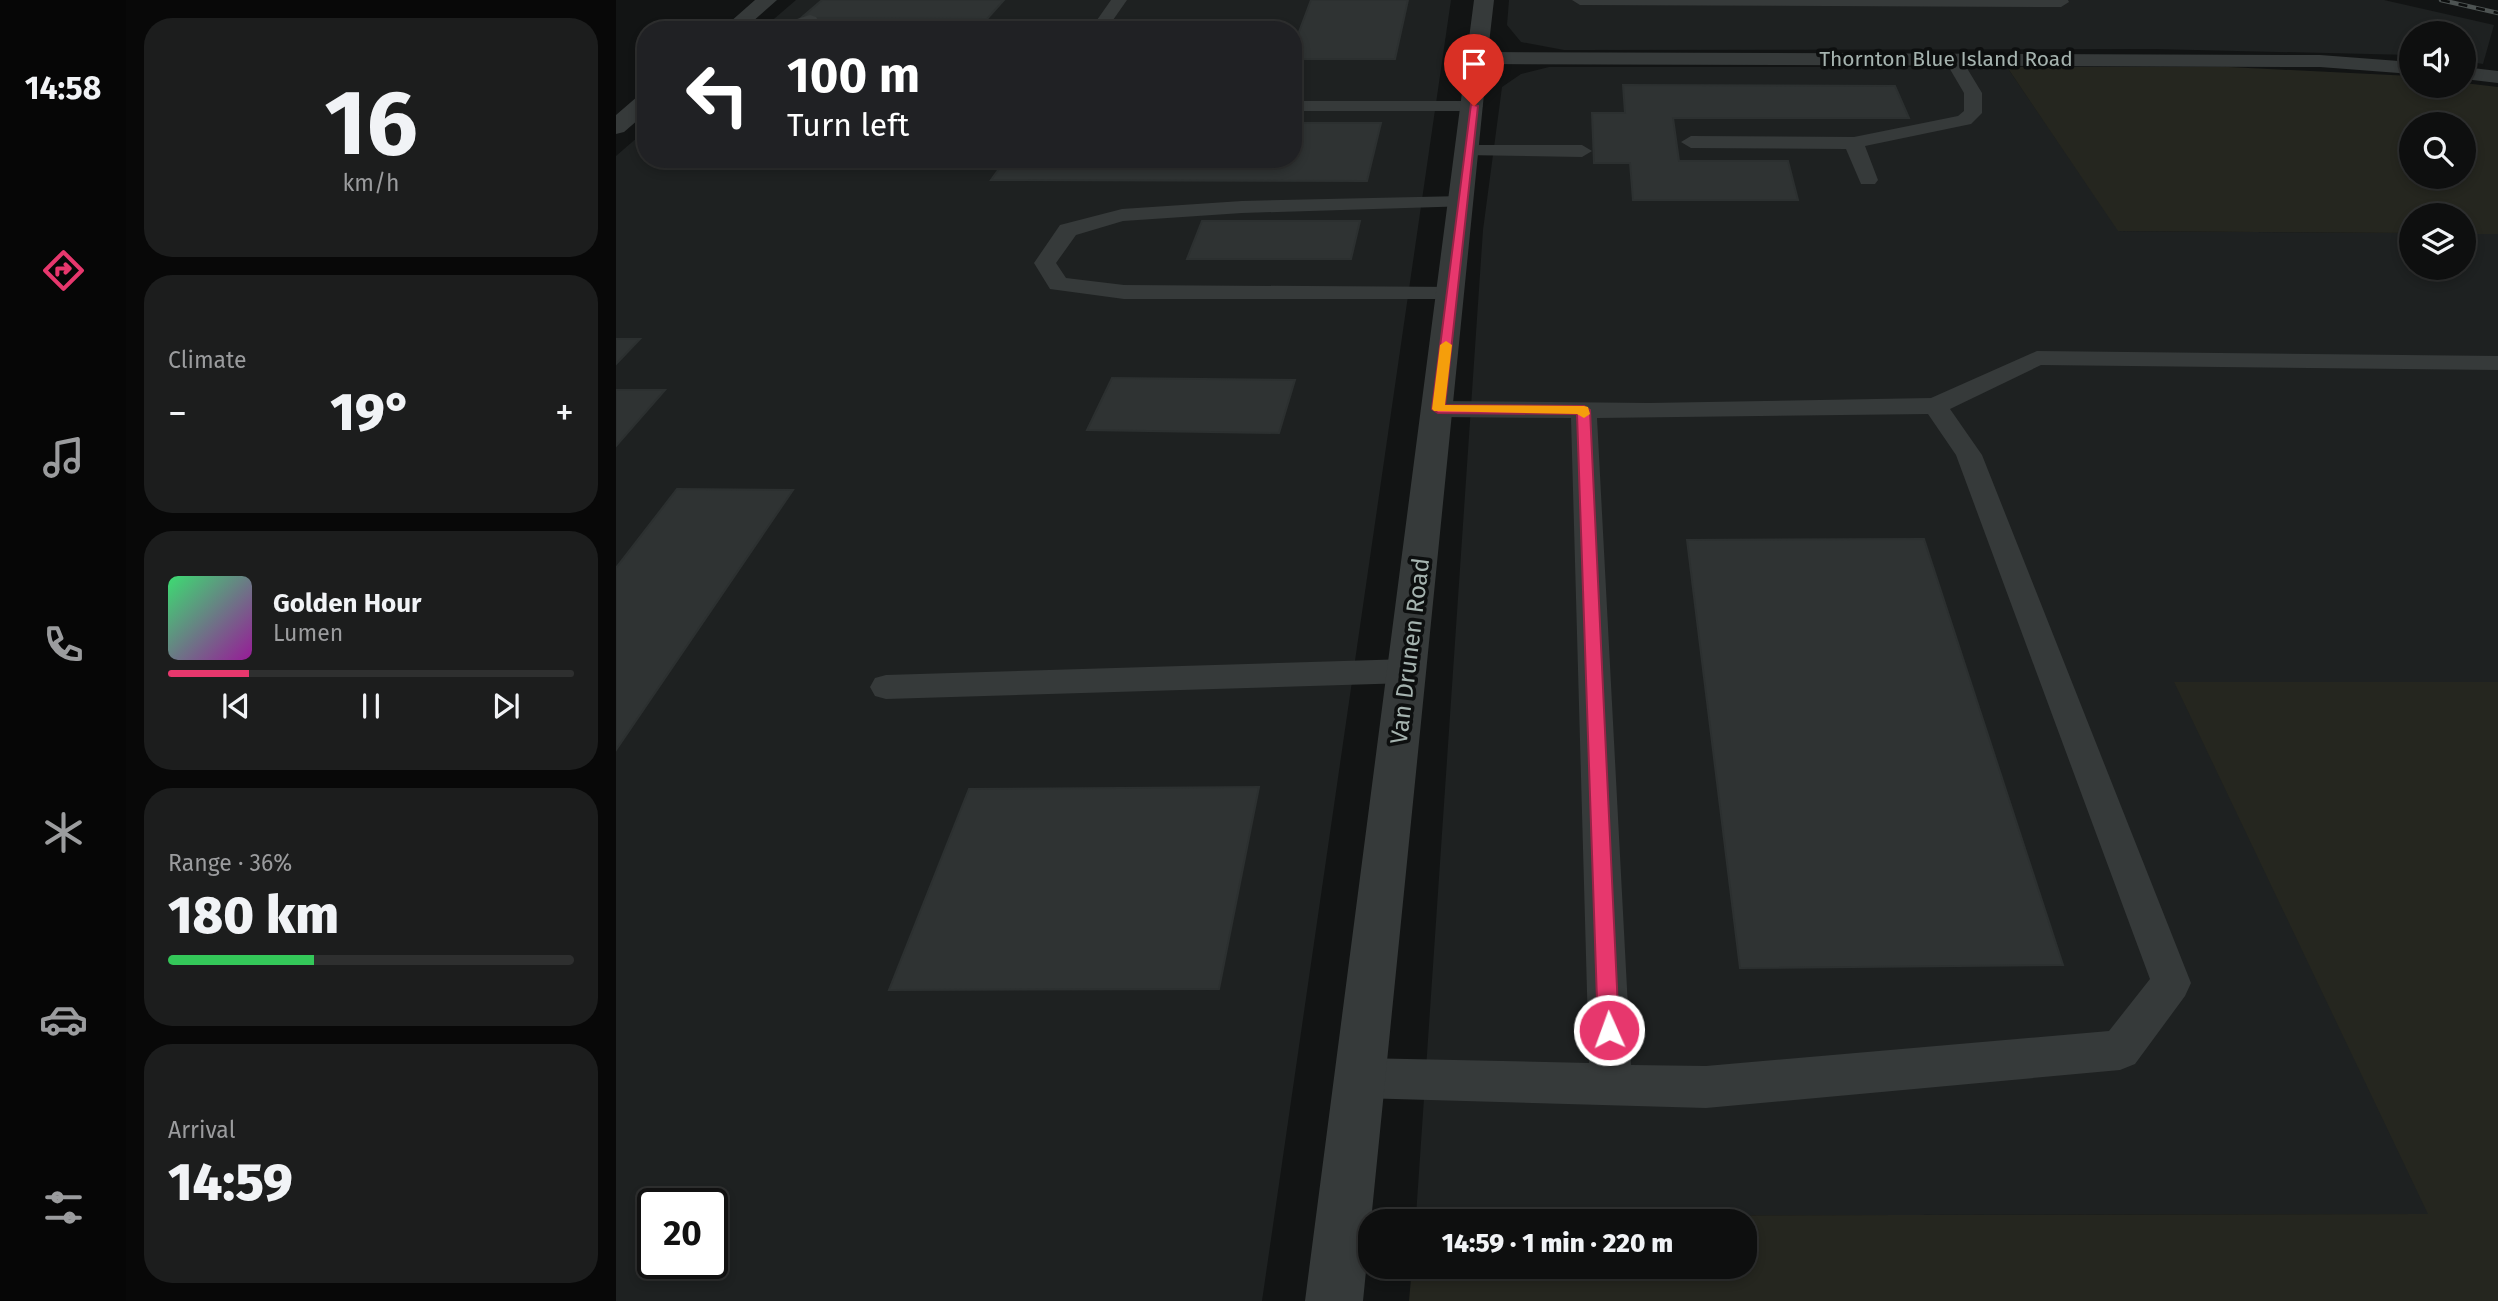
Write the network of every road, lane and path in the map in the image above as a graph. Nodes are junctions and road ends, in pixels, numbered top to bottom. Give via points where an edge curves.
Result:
1 (766, 0) edge
2 (1119, 0) edge
3 (1484, 0) edge
4 (1580, 0) edge
5 (1687, 0) edge
6 (1867, 1) edge
7 (2061, 2) dead end
8 (741, 21) edge
9 (1104, 21) edge
10 (1479, 58) junction
11 (1953, 60) junction
12 (2399, 67) edge
13 (2476, 74) edge
14 (2498, 77) edge
15 (1302, 106) edge
16 (1474, 106) junction
17 (637, 110) edge
18 (616, 127) edge
19 (1691, 142) dead end
20 (1854, 143) junction
21 (1469, 151) junction
22 (1582, 151) dead end
23 (1868, 180) dead end
24 (1463, 202) junction
25 (1452, 292) junction
26 (2498, 363) edge
27 (1934, 406) junction
28 (1438, 409) junction
29 (1584, 410) junction
30 (1408, 671) junction
31 (886, 687) dead end
32 (1360, 1078) junction
33 (1611, 1084) junction
34 (1334, 1301) edge

1 - 8 street
2 - 9 lane
3 - 10 street, Van Drunen Road
4 - 5 lane
5 - 6 lane
6 - 7 lane
10 - 11 street, Thornton Blue Island Road
10 - 16 street, Van Drunen Road
11 - 12 street, Thornton Blue Island Road via 2320,61
11 - 20 lane via 1973,93 1973,113 1940,127
13 - 14 street
15 - 16 lane
16 - 21 street, Van Drunen Road
17 - 18 street
19 - 20 lane
20 - 23 lane
21 - 22 lane
21 - 24 street, Van Drunen Road
24 - 25 street, Van Drunen Road
24 - 25 lane via 1122,215 1068,230 1045,263 1058,284 1124,292
25 - 28 street, Van Drunen Road
26 - 27 lane via 2037,358
27 - 29 lane
27 - 33 lane via 1969,455 2171,983 2120,1049 1706,1087
28 - 29 lane
28 - 30 street, Van Drunen Road
29 - 33 lane
30 - 31 lane
30 - 32 street, Van Drunen Road
32 - 33 lane
32 - 34 street, Van Drunen Road

